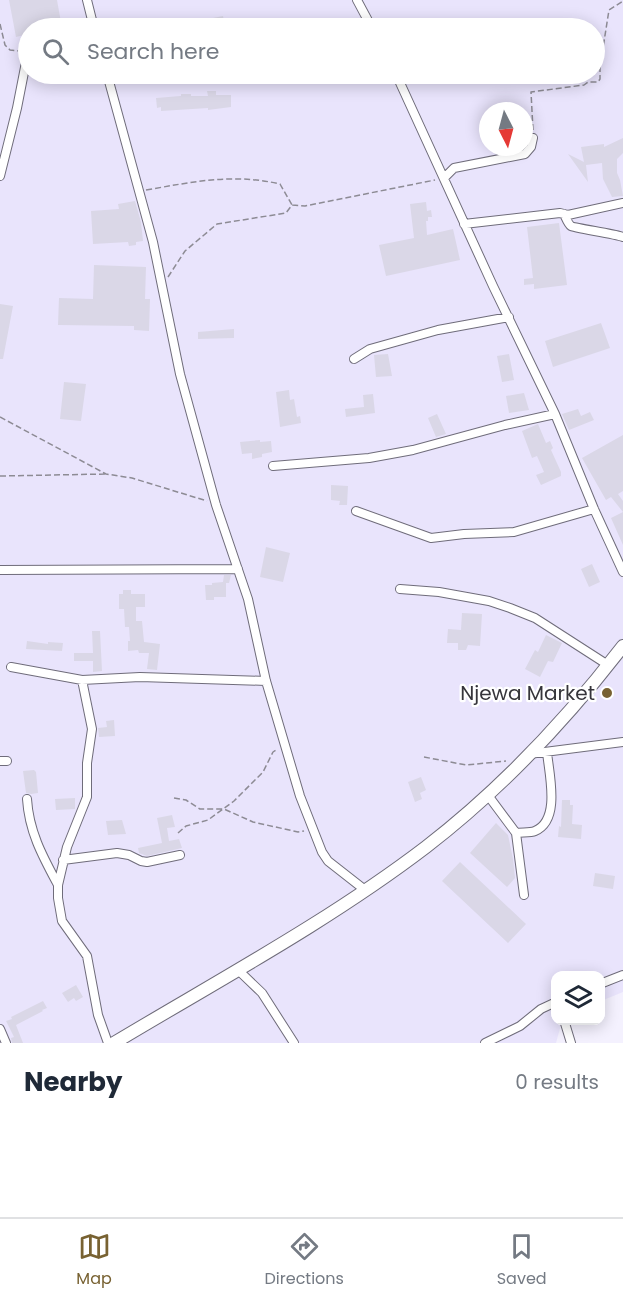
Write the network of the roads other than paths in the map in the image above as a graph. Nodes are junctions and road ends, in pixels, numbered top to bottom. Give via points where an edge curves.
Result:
1 (87, 0) edge
2 (357, 0) edge
3 (92, 18) edge
4 (367, 18) edge
5 (20, 84) edge
6 (109, 84) edge
7 (401, 84) edge
8 (515, 156) edge
9 (0, 176) edge
10 (444, 178) junction
11 (623, 203) edge
12 (564, 214) junction
13 (464, 224) junction
14 (623, 237) edge
15 (509, 317) junction
16 (354, 359) dead end
17 (555, 414) junction
18 (273, 466) dead end
19 (594, 509) junction
20 (356, 511) dead end
21 (238, 569) junction
22 (0, 570) edge
23 (623, 572) edge
24 (400, 589) dead end
25 (623, 646) edge
26 (608, 665) junction
27 (11, 667) dead end
28 (82, 680) junction
29 (266, 681) junction
30 (623, 742) edge
31 (547, 752) junction
32 (525, 757) junction
33 (487, 794) junction
34 (27, 800) dead end
35 (516, 833) junction
36 (180, 855) dead end
37 (63, 860) junction
38 (58, 885) junction
39 (365, 890) junction
40 (524, 895) dead end
41 (237, 969) junction
42 (623, 975) edge
43 (605, 982) edge
44 (551, 1004) edge
45 (566, 1025) edge
46 (0, 1029) edge
47 (6, 1043) edge
48 (108, 1043) edge
49 (114, 1043) edge
50 (294, 1043) edge
51 (485, 1043) edge
52 (571, 1043) edge

1 - 3 street
2 - 4 street
5 - 9 street
6 - 21 street via 153,242 180,374
7 - 10 street
8 - 10 street via 454,168
10 - 13 street
11 - 12 street
12 - 13 street
12 - 14 street via 573,228
13 - 15 street
15 - 16 street via 438,330 370,349
15 - 17 street
17 - 18 street via 413,450
17 - 19 street
19 - 20 street via 514,532 431,538
19 - 23 street
21 - 22 street
21 - 29 street via 255,623
24 - 26 street via 439,592 510,608 535,618
25 - 26 highway
26 - 32 highway
27 - 28 street
28 - 29 street via 132,676
28 - 37 street via 92,729 87,797
29 - 39 street via 312,828 328,861
30 - 31 street
31 - 32 street
31 - 35 street via 550,818 536,831
32 - 33 highway
33 - 35 street
33 - 39 highway
34 - 38 street via 28,818 39,851
35 - 40 street
36 - 37 street via 147,862 117,853
37 - 38 street
38 - 48 street via 60,918 87,956 98,1016
39 - 41 highway
41 - 49 highway
41 - 50 street via 262,993
42 - 43 street
44 - 51 street via 520,1026
45 - 52 street
46 - 47 street

